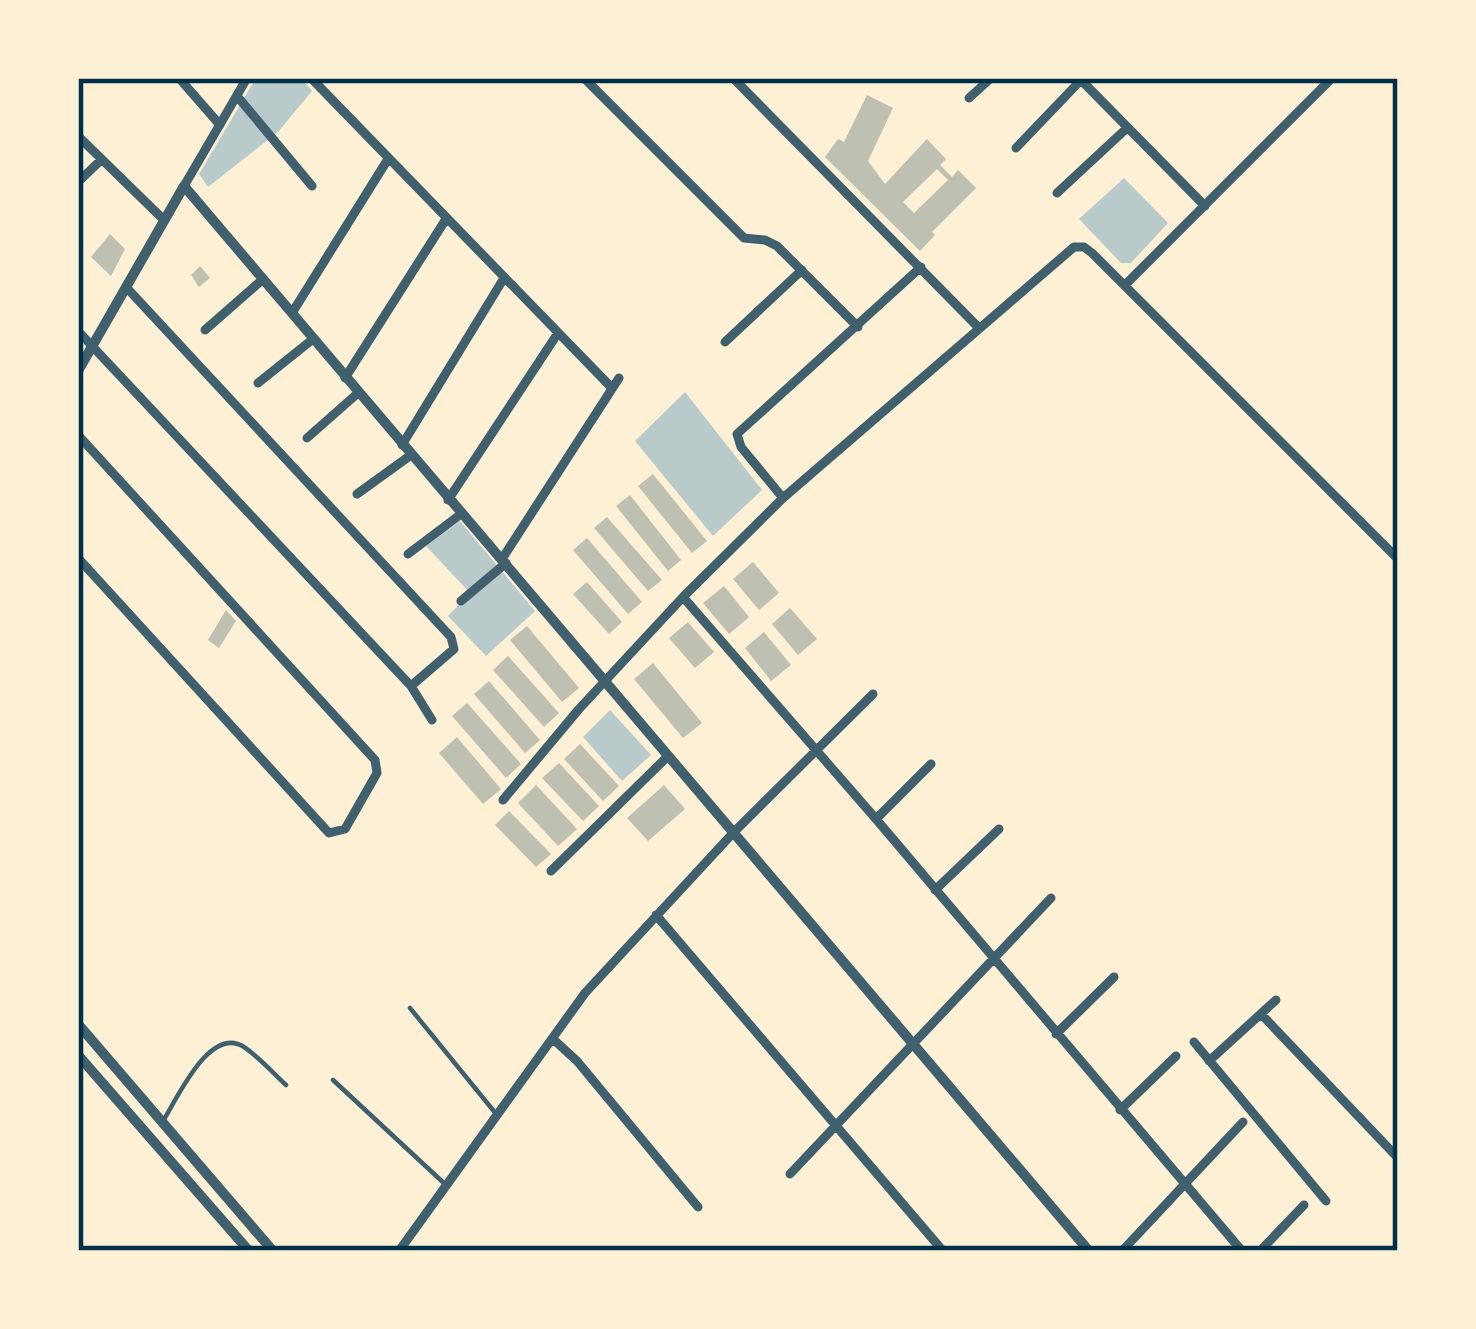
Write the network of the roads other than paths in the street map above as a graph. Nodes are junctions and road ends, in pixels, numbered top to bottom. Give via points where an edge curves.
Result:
1 (179, 78) edge
2 (247, 78) edge
3 (311, 78) edge
4 (584, 78) edge
5 (733, 78) edge
6 (991, 78) edge
7 (1332, 78) edge
8 (1080, 79) edge
9 (237, 96) junction
10 (969, 98) dead end
11 (220, 125) junction
12 (1127, 128) junction
13 (78, 136) edge
14 (1016, 148) dead end
15 (388, 159) junction
16 (101, 160) junction
17 (78, 182) edge
18 (184, 186) junction
19 (313, 186) dead end
20 (1057, 193) dead end
21 (1204, 206) junction
22 (446, 218) junction
23 (164, 220) junction
24 (922, 267) junction
25 (802, 270) junction
26 (504, 278) junction
27 (262, 279) junction
28 (1125, 286) junction
29 (126, 287) junction
30 (292, 313) junction
31 (858, 326) junction
32 (979, 328) junction
33 (205, 330) dead end
34 (78, 331) edge
35 (558, 333) junction
36 (313, 339) junction
37 (725, 342) dead end
38 (93, 346) junction
39 (78, 371) edge
40 (345, 379) junction
41 (258, 383) dead end
42 (358, 393) junction
43 (78, 435) edge
44 (307, 438) dead end
45 (406, 450) junction
46 (357, 494) dead end
47 (784, 497) junction
48 (448, 500) junction
49 (461, 514) junction
50 (408, 554) dead end
51 (78, 558) edge
52 (1398, 559) edge
53 (504, 561) junction
54 (682, 597) junction
55 (461, 602) dead end
56 (604, 682) junction
57 (411, 686) junction
58 (873, 694) dead end
59 (432, 719) dead end
60 (816, 750) junction
61 (667, 757) junction
62 (932, 764) dead end
63 (502, 800) dead end
64 (876, 819) junction
65 (999, 829) dead end
66 (734, 832) junction
67 (550, 871) dead end
68 (935, 890) junction
69 (1052, 898) dead end
70 (656, 915) junction
71 (992, 958) junction
72 (1114, 977) dead end
73 (1276, 1000) dead end
74 (410, 1008) dead end
75 (1262, 1015) junction
76 (78, 1024) edge
77 (1056, 1034) junction
78 (553, 1040) junction
79 (1194, 1042) dead end
80 (913, 1043) junction
81 (78, 1054) edge
82 (1176, 1057) dead end
83 (1210, 1061) junction
84 (333, 1080) dead end
85 (286, 1085) dead end
86 (1120, 1110) junction
87 (498, 1116) junction
88 (162, 1122) junction
89 (1244, 1122) dead end
90 (834, 1124) junction
91 (1398, 1158) edge
92 (790, 1174) dead end
93 (1185, 1185) junction
94 (448, 1186) junction
95 (1326, 1201) dead end
96 (1304, 1205) dead end
97 (698, 1208) dead end
98 (249, 1251) edge
99 (274, 1251) edge
100 (399, 1251) edge
101 (943, 1251) edge
102 (1088, 1251) edge
103 (1122, 1251) edge
104 (1242, 1251) edge
105 (1260, 1251) edge

1 - 11 street
2 - 9 street
3 - 15 street
4 - 25 street via 744,238 765,240
5 - 24 street
6 - 10 street
7 - 21 street
8 - 12 street
8 - 14 street
9 - 11 street
9 - 19 street
11 - 18 street
12 - 20 street
12 - 21 street
13 - 16 street
15 - 22 street
15 - 30 street
16 - 17 street
16 - 23 street
18 - 23 street
18 - 27 street
21 - 28 street
22 - 26 street
22 - 40 street
23 - 29 street
24 - 31 street
24 - 32 street
25 - 31 street
25 - 37 street
26 - 35 street
26 - 45 street
27 - 30 street
27 - 33 street
28 - 32 street via 1079,245
28 - 52 street
29 - 38 street
29 - 57 street via 451,637 454,649
30 - 36 street
31 - 47 street via 737,434
32 - 47 street
34 - 38 street
35 - 48 street
35 - 53 street via 615,383
36 - 40 street
36 - 41 street
38 - 39 street
38 - 57 street
40 - 42 street
42 - 44 street
42 - 45 street
43 - 51 street via 378,767 345,830 329,833
45 - 46 street
45 - 48 street
47 - 54 street
48 - 49 street
49 - 50 street
49 - 53 street
53 - 55 street
53 - 56 street
54 - 56 street
54 - 60 street
56 - 61 street
56 - 63 street
57 - 59 street
58 - 60 street
60 - 64 street
60 - 66 street
61 - 66 street
61 - 67 street
62 - 64 street
64 - 68 street
65 - 68 street
66 - 70 street
66 - 80 street
68 - 71 street
69 - 71 street
70 - 78 street
70 - 90 street
71 - 77 street
71 - 80 street
72 - 77 street
73 - 75 street
74 - 87 lane
75 - 83 street
75 - 91 street
76 - 88 street
77 - 86 street
78 - 87 street
78 - 97 street
79 - 83 street
80 - 90 street
80 - 102 street
81 - 98 street
82 - 86 street
83 - 95 street
84 - 94 lane
85 - 88 lane via 241,1044 222,1042 209,1049
86 - 93 street
87 - 94 street
88 - 99 street
89 - 93 street
90 - 92 street
90 - 101 street
93 - 103 street
93 - 104 street
94 - 100 street
96 - 105 street

